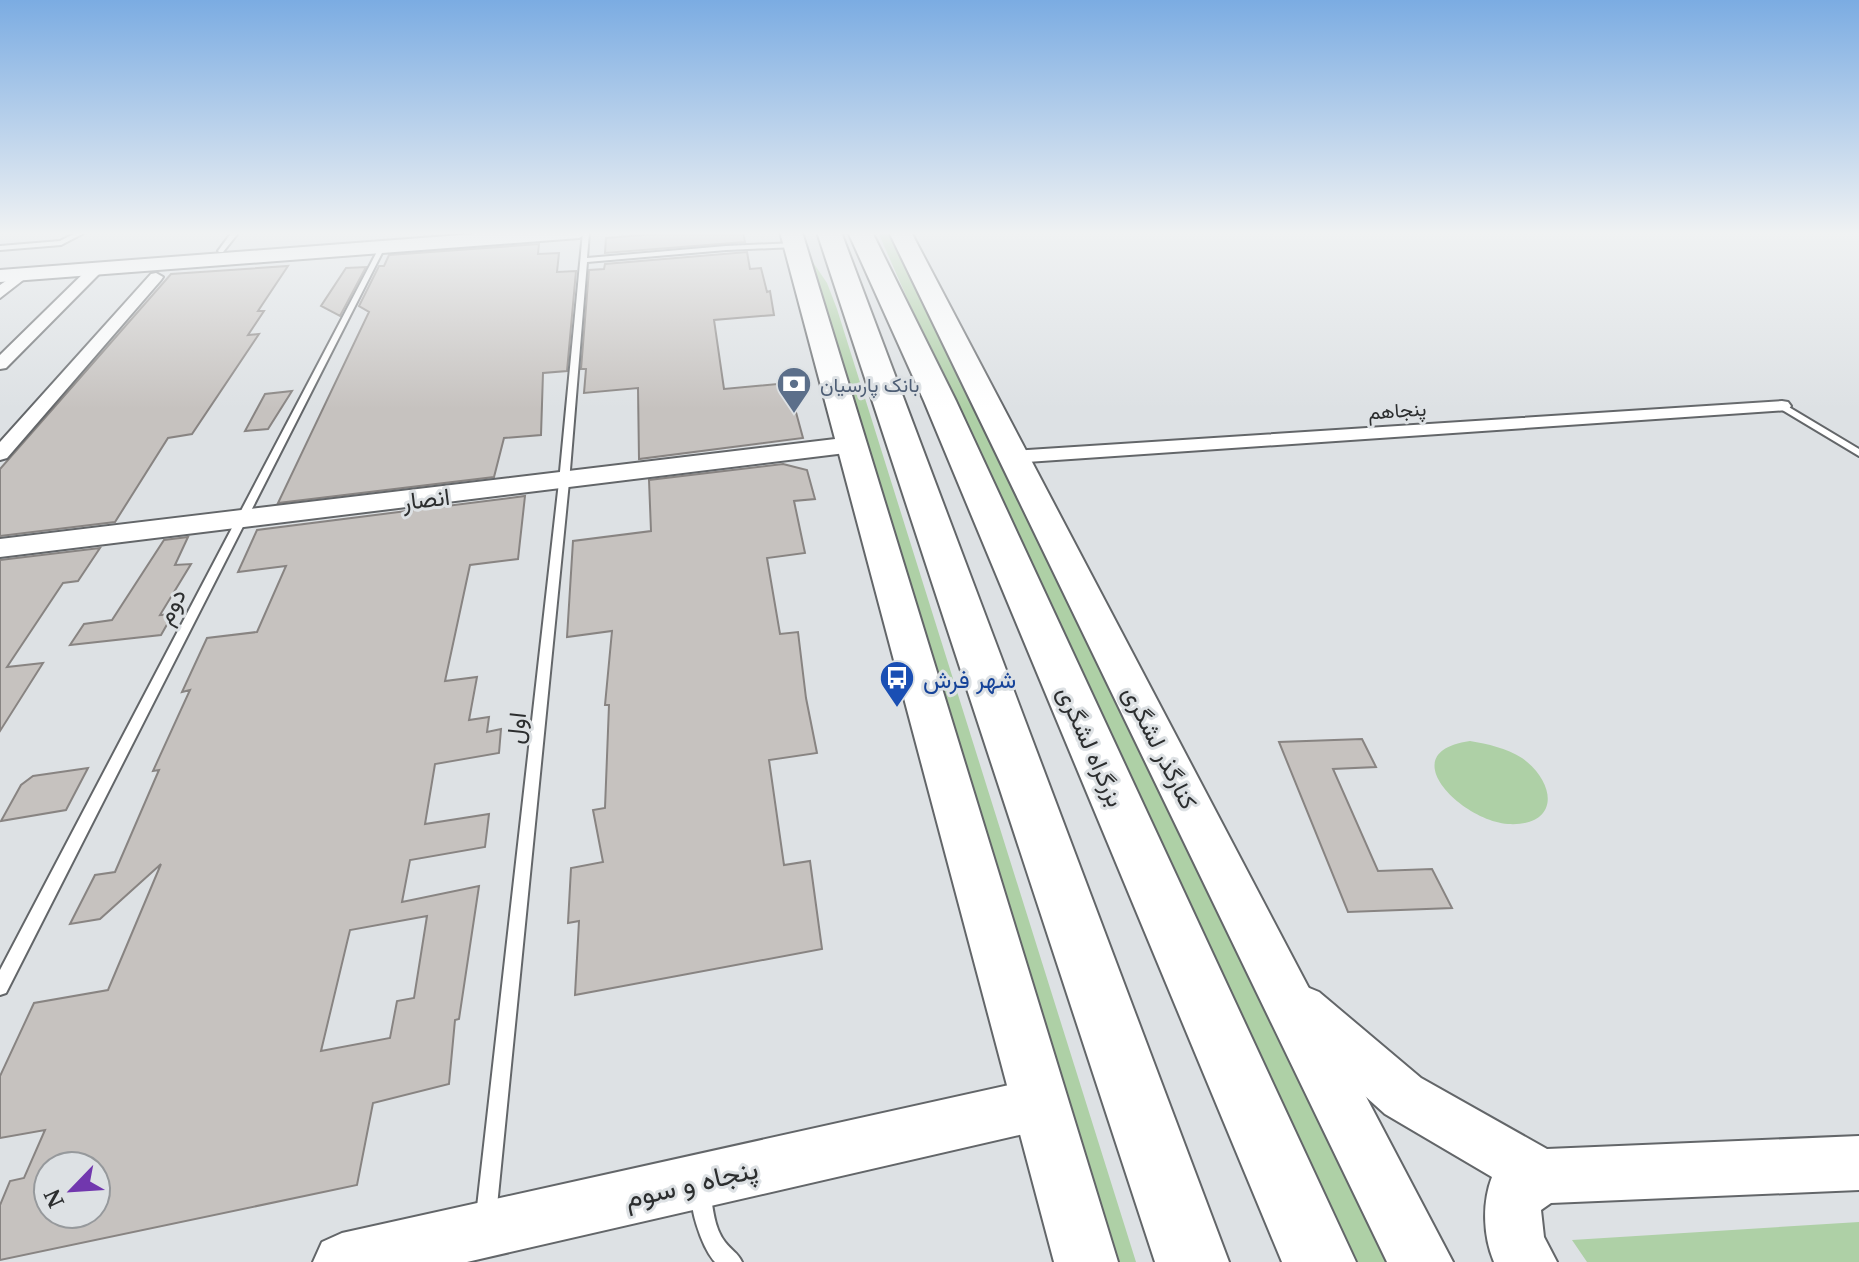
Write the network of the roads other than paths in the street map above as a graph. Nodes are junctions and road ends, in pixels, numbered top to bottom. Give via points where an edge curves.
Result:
1 (74, 291) edge
2 (144, 291) edge
3 (359, 291) edge
4 (581, 291) edge
5 (814, 291) edge
6 (849, 291) edge
7 (888, 291) edge
8 (930, 291) edge
9 (0, 364) edge
10 (1782, 406) joint
11 (852, 445) junction
12 (1859, 453) edge
13 (0, 454) edge
14 (1014, 457) junction
15 (564, 482) junction
16 (239, 520) junction
17 (0, 548) edge
18 (0, 987) edge
19 (1286, 995) junction
20 (1041, 1104) junction
21 (1859, 1163) edge
22 (1542, 1176) junction
23 (697, 1180) junction
24 (485, 1228) junction
25 (1187, 1252) edge
26 (342, 1262) edge
27 (732, 1262) edge
28 (1086, 1262) edge
29 (1319, 1262) edge
30 (1421, 1262) edge
31 (1528, 1262) edge

1 - 9 street
2 - 13 street
3 - 16 lane, دوم
4 - 15 lane, اول
5 - 11 main road
6 - 25 highway
7 - 29 highway, بزرگراه لشگری
8 - 14 main road, کنارگذر لشگری
10 - 12 lane
10 - 14 street, پنجاهم
11 - 15 street, انصار
11 - 20 main road
14 - 19 main road, کنارگذر لشگری
15 - 16 street, انصار
15 - 24 lane, اول
16 - 17 street, انصار
16 - 18 lane, دوم
19 - 22 street via 1403,1096
19 - 30 main road, کنارگذر لشگری
20 - 23 street, پنجاه و سوم
20 - 28 main road
21 - 22 street
22 - 31 street via 1512,1197 1517,1249
23 - 24 street, پنجاه و سوم
23 - 27 lane via 712,1243
24 - 26 street, پنجاه و سوم

